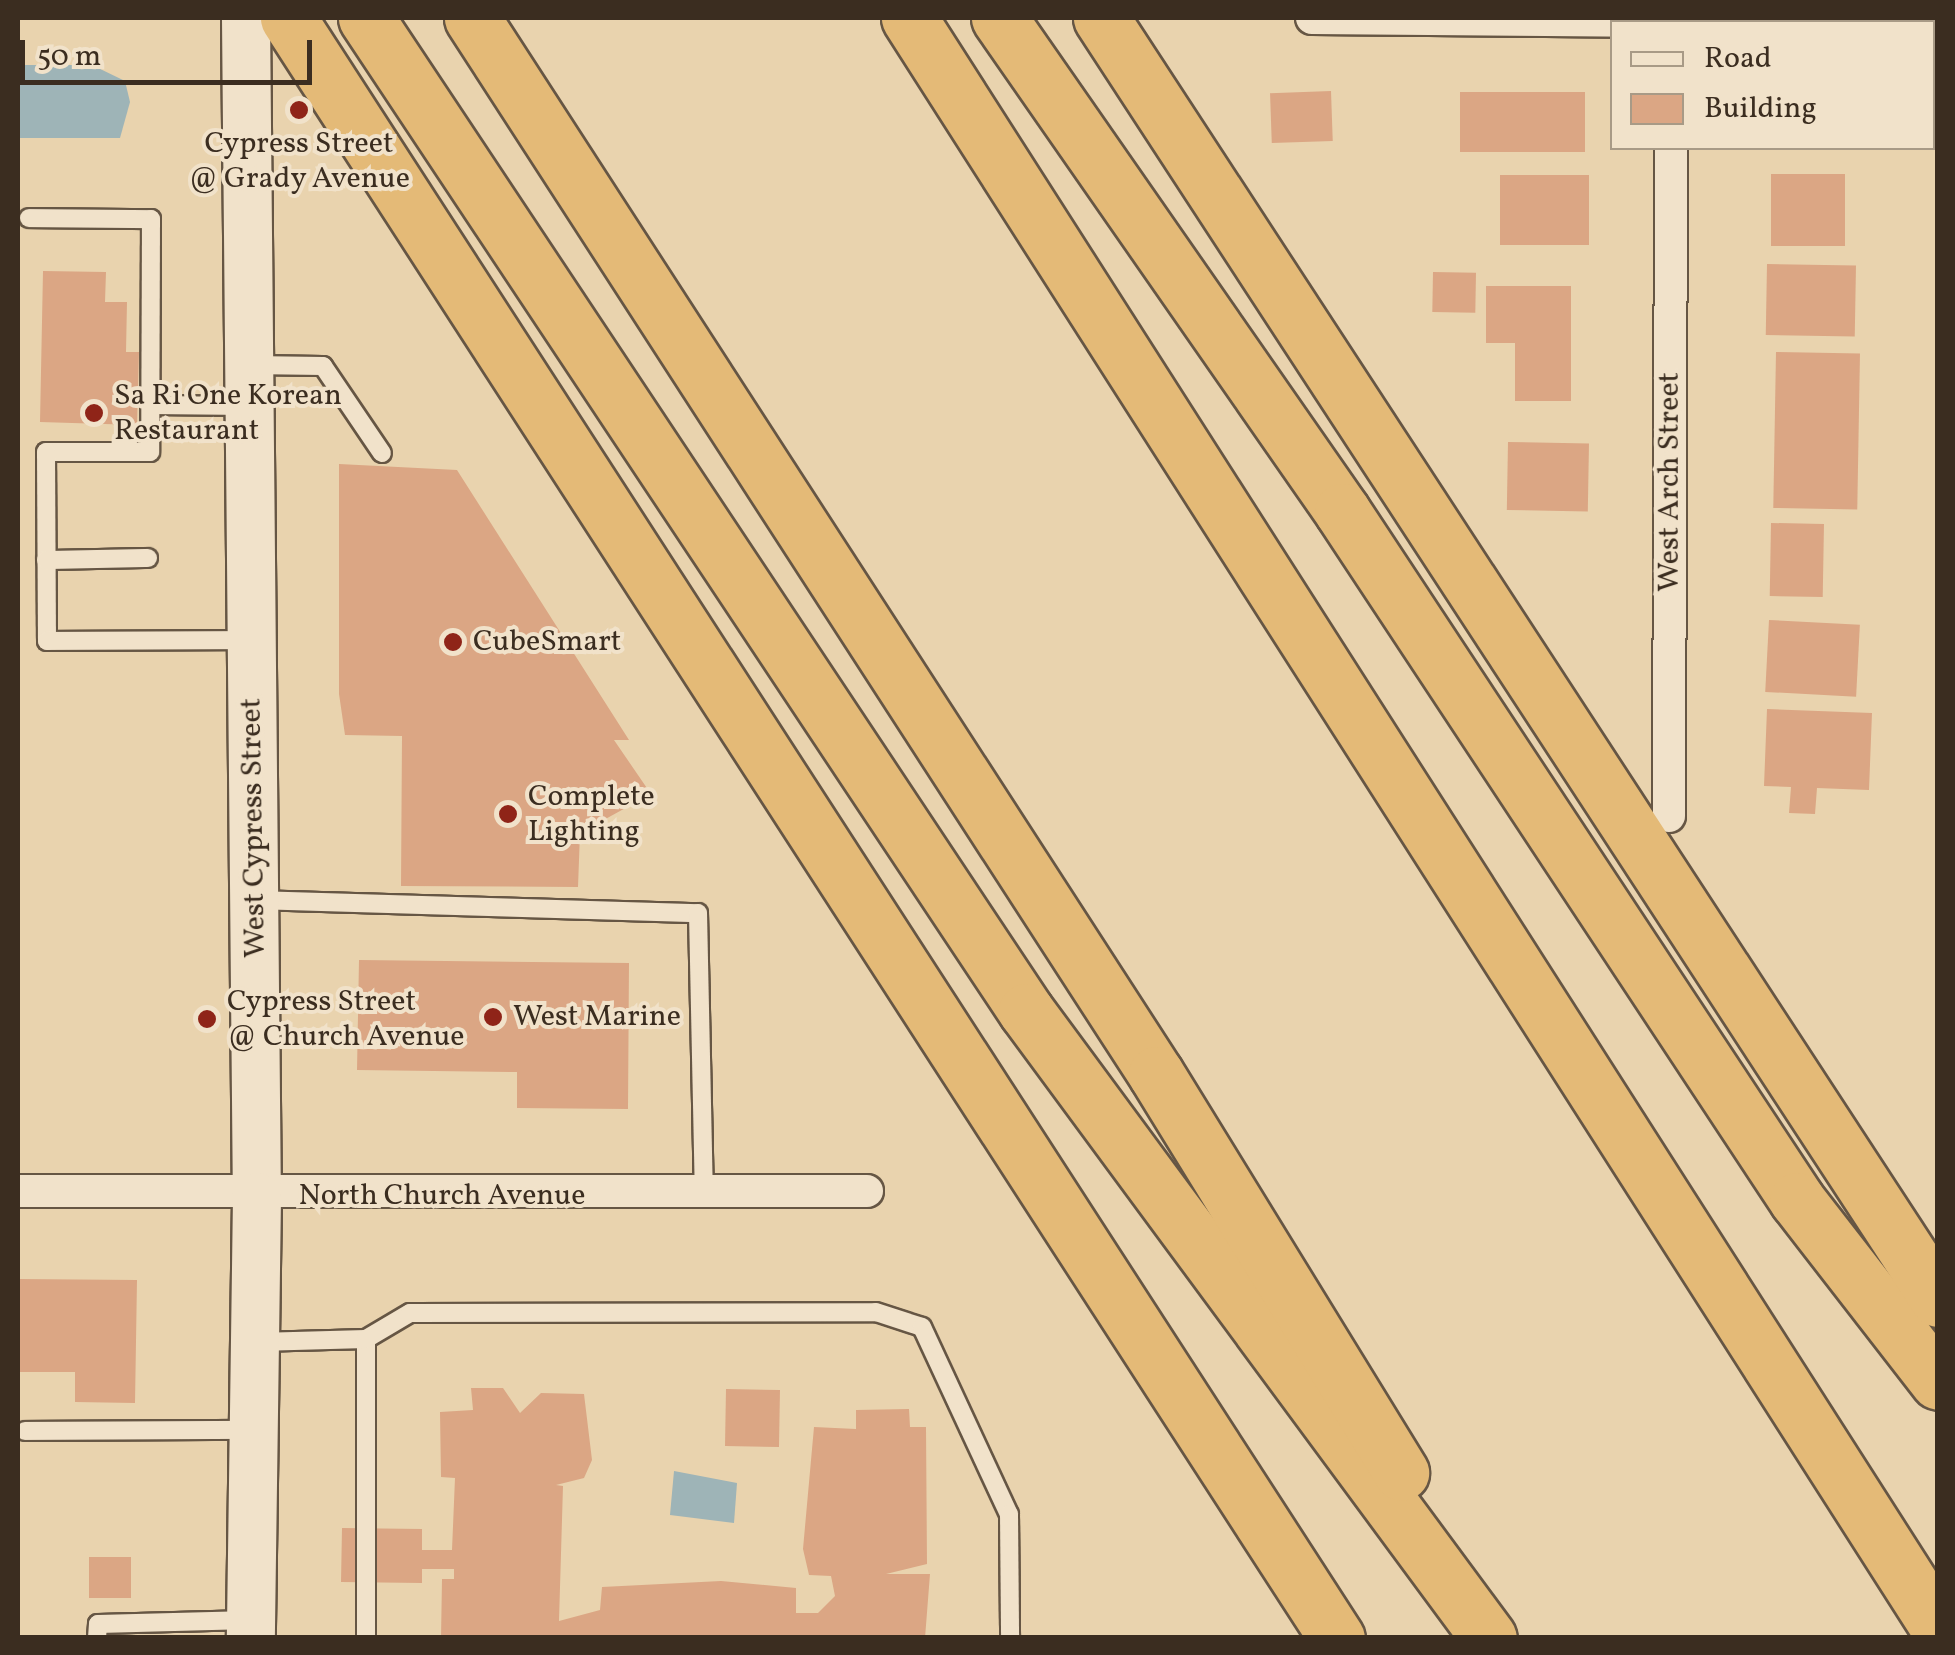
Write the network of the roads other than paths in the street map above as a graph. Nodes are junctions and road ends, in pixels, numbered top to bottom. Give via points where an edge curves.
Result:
1 (246, 18) edge
2 (288, 18) edge
3 (472, 18) edge
4 (908, 18) edge
5 (1000, 18) edge
6 (1101, 18) edge
7 (1312, 18) edge
8 (1610, 20) edge
9 (380, 39) edge
10 (1671, 150) edge
11 (29, 218) dead end
12 (250, 385) junction
13 (150, 405) junction
14 (382, 453) dead end
15 (148, 558) dead end
16 (46, 560) junction
17 (252, 640) junction
18 (1668, 816) dead end
19 (255, 900) junction
20 (18, 1191) edge
21 (866, 1191) dead end
22 (704, 1194) junction
23 (257, 1197) junction
24 (1938, 1299) edge
25 (366, 1339) junction
26 (256, 1342) junction
27 (1938, 1382) edge
28 (255, 1430) junction
29 (25, 1431) dead end
30 (1938, 1627) edge
31 (251, 1629) edge
32 (97, 1638) edge
33 (366, 1638) edge
34 (1010, 1638) edge
35 (1338, 1638) edge
36 (1489, 1638) edge
37 (1498, 1638) edge

1 - 12 street, West Cypress Street
2 - 35 highway
3 - 37 highway via 1156,1074
4 - 30 highway
5 - 27 highway via 1342,511 1796,1200
6 - 24 highway
7 - 8 street
9 - 36 highway via 1026,1011
10 - 18 street, West Arch Street
11 - 13 lane via 151,219
12 - 13 lane
12 - 14 lane via 323,366
12 - 17 street, West Cypress Street
13 - 16 lane via 150,452 46,452
15 - 16 lane
16 - 17 lane via 47,641
17 - 19 street, West Cypress Street
19 - 22 lane via 698,913
19 - 23 street, West Cypress Street
20 - 23 street, North Church Avenue
21 - 22 street, North Church Avenue
22 - 23 street, North Church Avenue
23 - 26 street, West Cypress Street
25 - 26 lane
25 - 33 lane
25 - 34 lane via 410,1313 876,1312 922,1326 1010,1514
26 - 28 street, West Cypress Street
28 - 29 lane
28 - 31 street, West Cypress Street
31 - 32 lane via 98,1624

